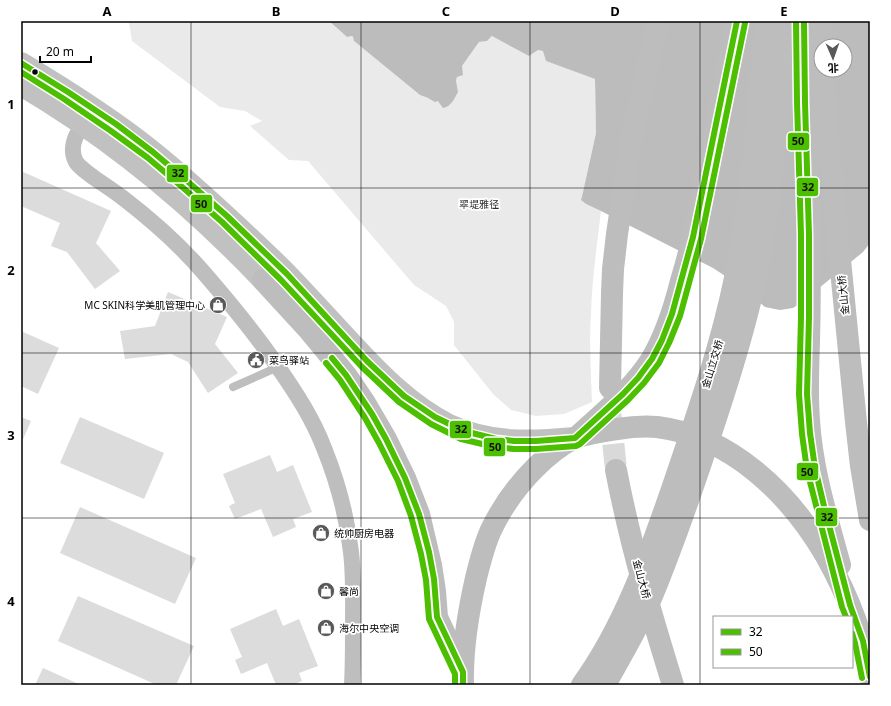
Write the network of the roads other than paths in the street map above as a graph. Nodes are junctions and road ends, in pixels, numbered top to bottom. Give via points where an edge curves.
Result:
1 (658, 21) edge
2 (737, 21) edge
3 (766, 21) edge
4 (784, 21) edge
5 (804, 21) edge
6 (821, 21) edge
7 (821, 38) edge
8 (21, 63) edge
9 (823, 78) edge
10 (21, 85) edge
11 (83, 125) junction
12 (278, 367) junction
13 (233, 387) dead end
14 (616, 391) junction
15 (575, 438) junction
16 (616, 470) tunnel mouth
17 (870, 520) edge
18 (850, 605) junction
19 (870, 677) edge
20 (460, 681) edge
21 (352, 685) edge
22 (582, 685) edge
23 (604, 685) edge
24 (673, 685) edge

1 - 14 main road via 632,136 613,269
2 - 14 main road via 696,225 672,314 662,340 638,378
3 - 22 main road, 金山立交桥 via 745,222 735,278 716,352 658,528 632,594 619,624
4 - 23 main road, 金山立交桥 via 767,216 746,319 726,387 675,537 652,596
5 - 18 main road via 810,235 809,421 815,468
6 - 7 main road
8 - 15 main road via 75,96 153,152 287,274 404,396 430,414 464,431 496,439 536,441
9 - 17 main road, 金山大桥 via 856,422
10 - 11 main road
11 - 12 street via 73,145 77,163 151,220 197,264 266,348
11 - 20 main road via 163,185 264,280 346,375 365,403 405,478 419,514 432,565 437,617
12 - 13 lane
12 - 21 street via 319,436 342,506 352,566
14 - 15 main road
15 - 18 main road via 610,430 656,427 696,436 731,454 765,480 798,515 820,545
15 - 20 main road via 549,455 529,475 508,501 491,530 479,565 469,608
16 - 24 main road, 金山大桥 via 630,538
18 - 19 main road via 861,635

